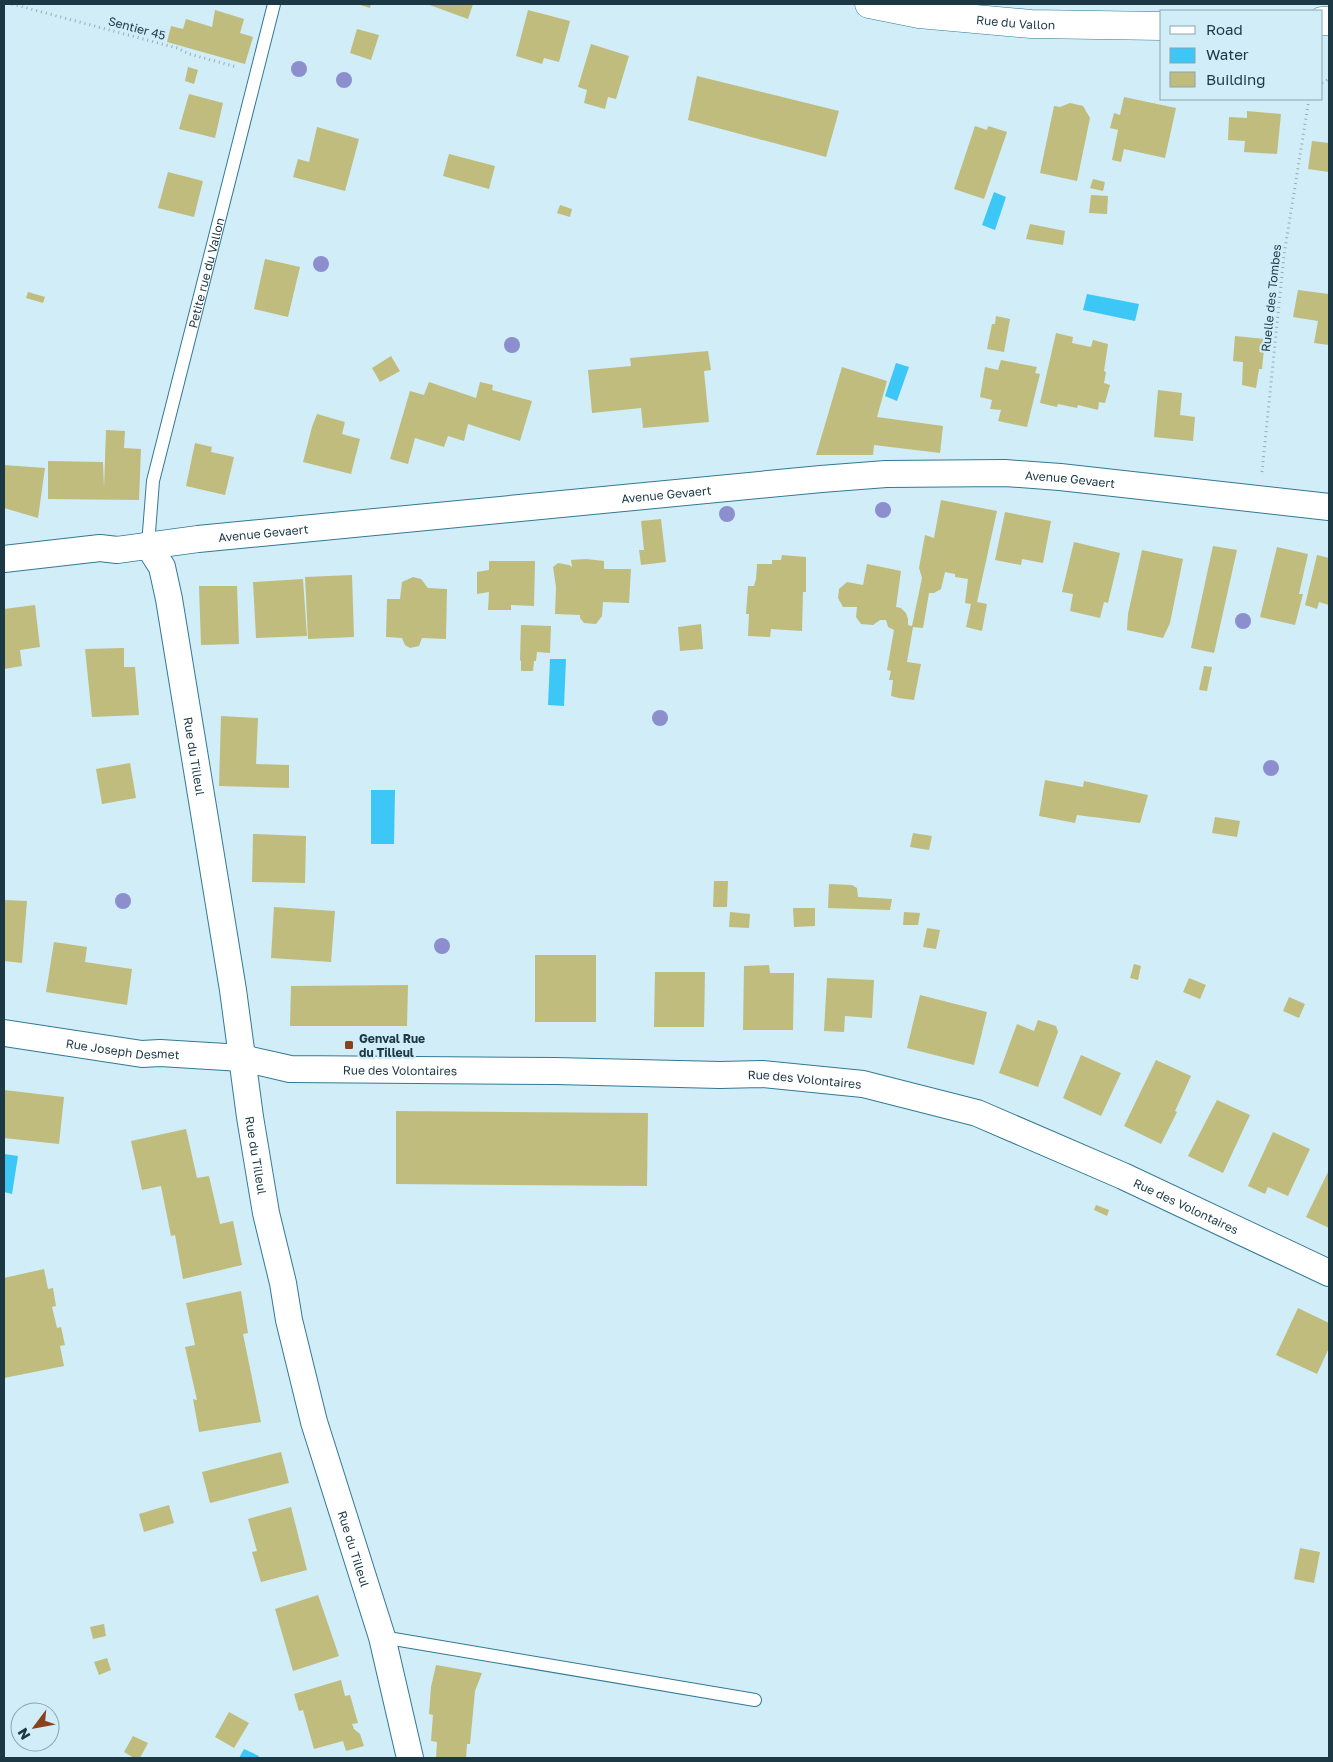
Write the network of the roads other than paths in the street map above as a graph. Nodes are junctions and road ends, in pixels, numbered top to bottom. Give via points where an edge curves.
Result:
1 (274, 4) edge
2 (869, 4) edge
3 (1160, 26) edge
4 (1329, 507) edge
5 (148, 545) junction
6 (4, 559) edge
7 (4, 1032) edge
8 (242, 1058) junction
9 (1329, 1273) edge
10 (382, 1637) junction
11 (756, 1700) dead end
12 (410, 1758) edge

1 - 5 lane, Petite rue du Vallon via 153,481
2 - 3 street, Rue du Vallon via 919,14 1031,24
4 - 5 street, Avenue Gevaert via 1042,476 886,474
5 - 6 street, Avenue Gevaert
5 - 8 street, Rue du Tilleul via 162,567 169,600
7 - 8 street, Rue Joseph Desmet via 142,1054
8 - 9 street, Rue des Volontaires via 290,1069 762,1074 863,1084 977,1113 1123,1176
8 - 10 street, Rue du Tilleul via 266,1213 289,1320 314,1422
10 - 11 lane
10 - 12 street, Rue du Tilleul

